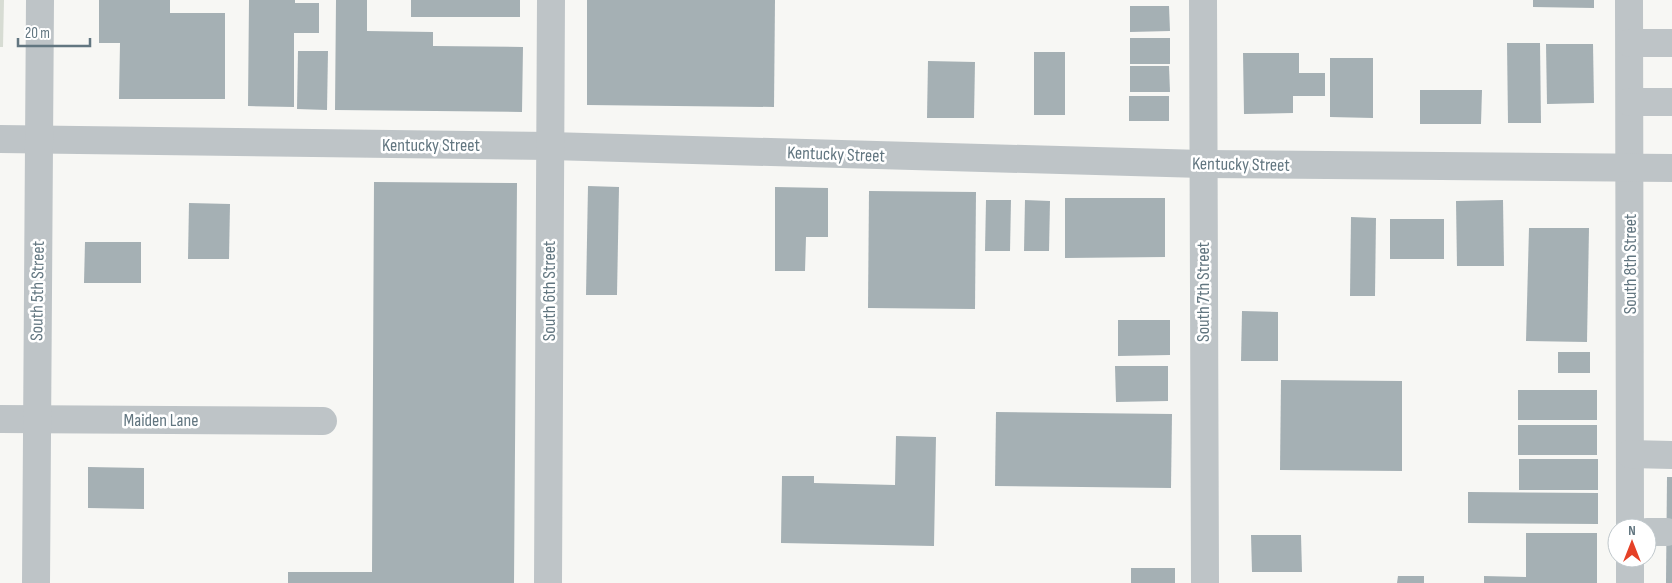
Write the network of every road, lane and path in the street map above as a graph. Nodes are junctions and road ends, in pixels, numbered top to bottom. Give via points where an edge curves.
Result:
1 (40, 0) edge
2 (551, 0) edge
3 (1203, 0) edge
4 (1629, 0) edge
5 (1630, 43) junction
6 (1672, 43) edge
7 (1630, 102) junction
8 (1672, 102) edge
9 (0, 140) edge
10 (39, 140) junction
11 (550, 146) junction
12 (1202, 164) junction
13 (1630, 167) junction
14 (1672, 168) edge
15 (0, 419) edge
16 (36, 420) junction
17 (322, 422) dead end
18 (1630, 454) junction
19 (1672, 455) edge
20 (1630, 518) edge
21 (1630, 568) edge
22 (36, 583) edge
23 (548, 583) edge
24 (1204, 583) edge
25 (1630, 583) edge

1 - 10 street, South 5th Street
2 - 11 street, South 6th Street
3 - 12 street, South 7th Street
4 - 5 street, South 8th Street
5 - 6 street
5 - 7 street, South 8th Street
7 - 8 street
7 - 13 street, South 8th Street
9 - 10 street, Kentucky Street
10 - 11 street, Kentucky Street
10 - 16 street, South 5th Street
11 - 12 street, Kentucky Street
11 - 23 street, South 6th Street
12 - 13 street, Kentucky Street
12 - 24 street, South 7th Street
13 - 14 street, Kentucky Street
13 - 18 street, South 8th Street
15 - 16 street, Maiden Lane
16 - 17 street, Maiden Lane
16 - 22 street, South 5th Street
18 - 19 street
18 - 20 street, South 8th Street
21 - 25 street

